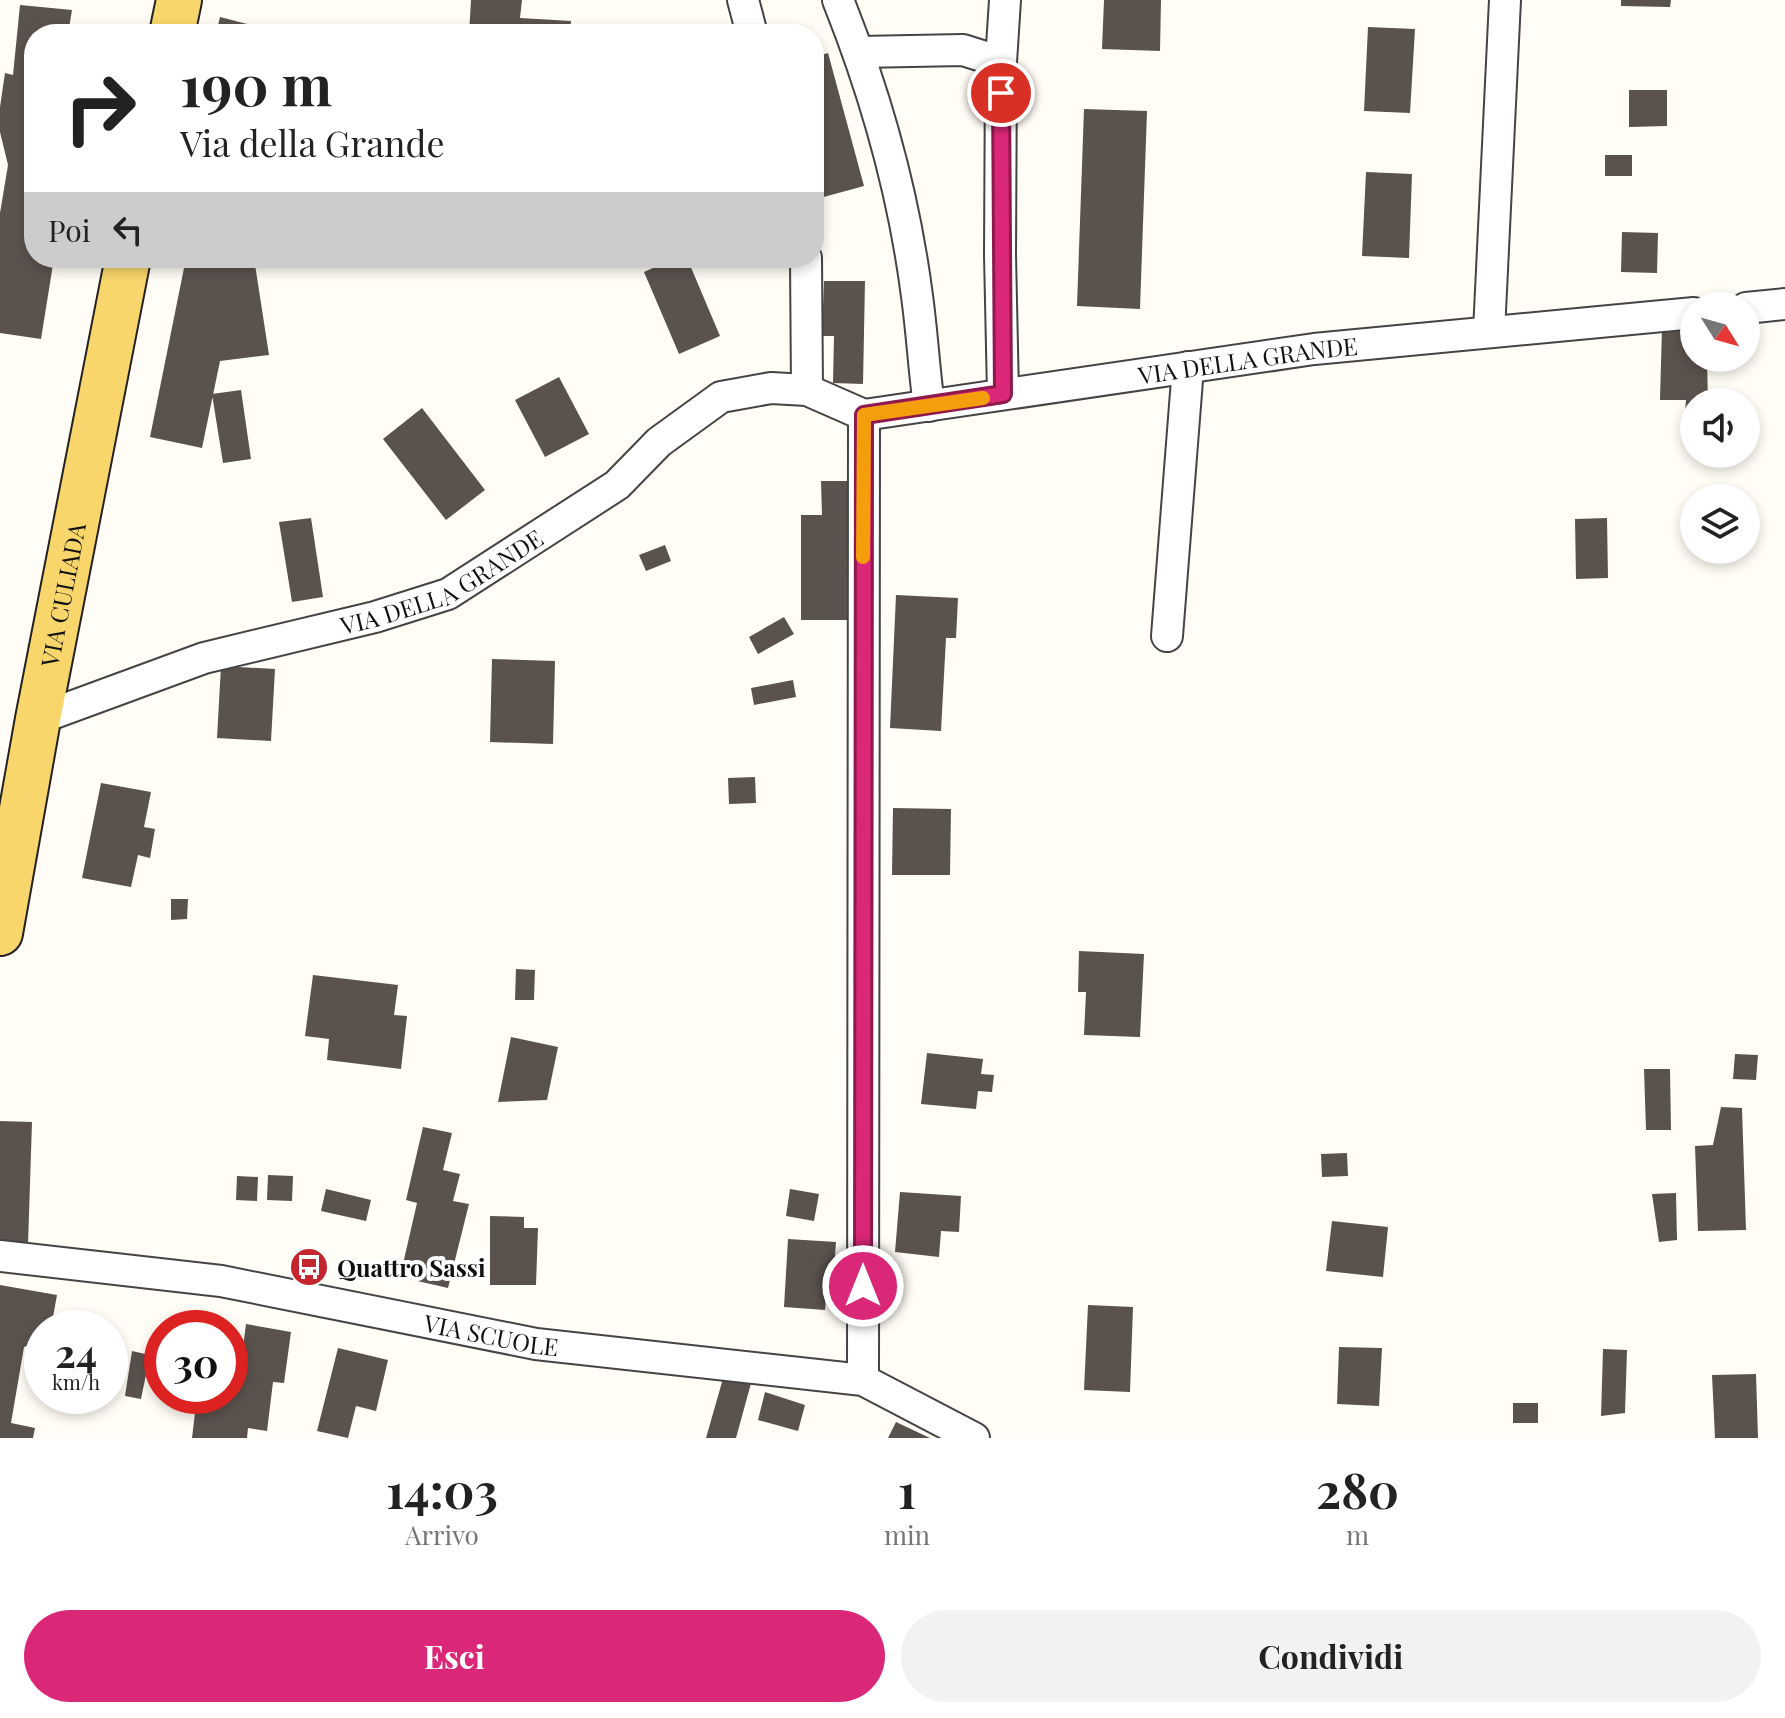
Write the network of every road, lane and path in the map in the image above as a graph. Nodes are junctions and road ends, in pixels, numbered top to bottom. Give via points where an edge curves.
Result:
1 (179, 0) edge
2 (743, 0) edge
3 (838, 0) edge
4 (1005, 0) edge
5 (1505, 0) edge
6 (174, 24) edge
7 (749, 24) edge
8 (859, 52) junction
9 (1001, 62) junction
10 (126, 268) edge
11 (806, 268) edge
12 (1785, 304) edge
13 (1760, 307) edge
14 (1680, 314) edge
15 (1489, 332) junction
16 (1188, 367) junction
17 (807, 390) junction
18 (1003, 394) junction
19 (929, 406) junction
20 (864, 415) junction
21 (1167, 636) dead end
22 (38, 719) junction
23 (0, 933) edge
24 (0, 1256) edge
25 (863, 1380) junction
26 (974, 1438) edge

1 - 6 main road
2 - 7 street
3 - 8 street
4 - 9 street
5 - 15 street
8 - 9 street via 963,50
8 - 19 street via 898,187
9 - 18 street
10 - 22 main road, VIA CULIADA
11 - 17 street
12 - 13 street
14 - 15 street, VIA DELLA GRANDE
15 - 16 street, VIA DELLA GRANDE
16 - 18 street, VIA DELLA GRANDE
16 - 21 street
17 - 20 street, VIA DELLA GRANDE
17 - 22 street, VIA DELLA GRANDE via 771,388 721,397 659,442 617,485 448,594 204,658
18 - 19 street, VIA DELLA GRANDE
19 - 20 street, VIA DELLA GRANDE
20 - 25 street
22 - 23 main road, VIA CULIADA
24 - 25 street, VIA SCUOLE via 221,1281 536,1344
25 - 26 street, VIA SCUOLE

